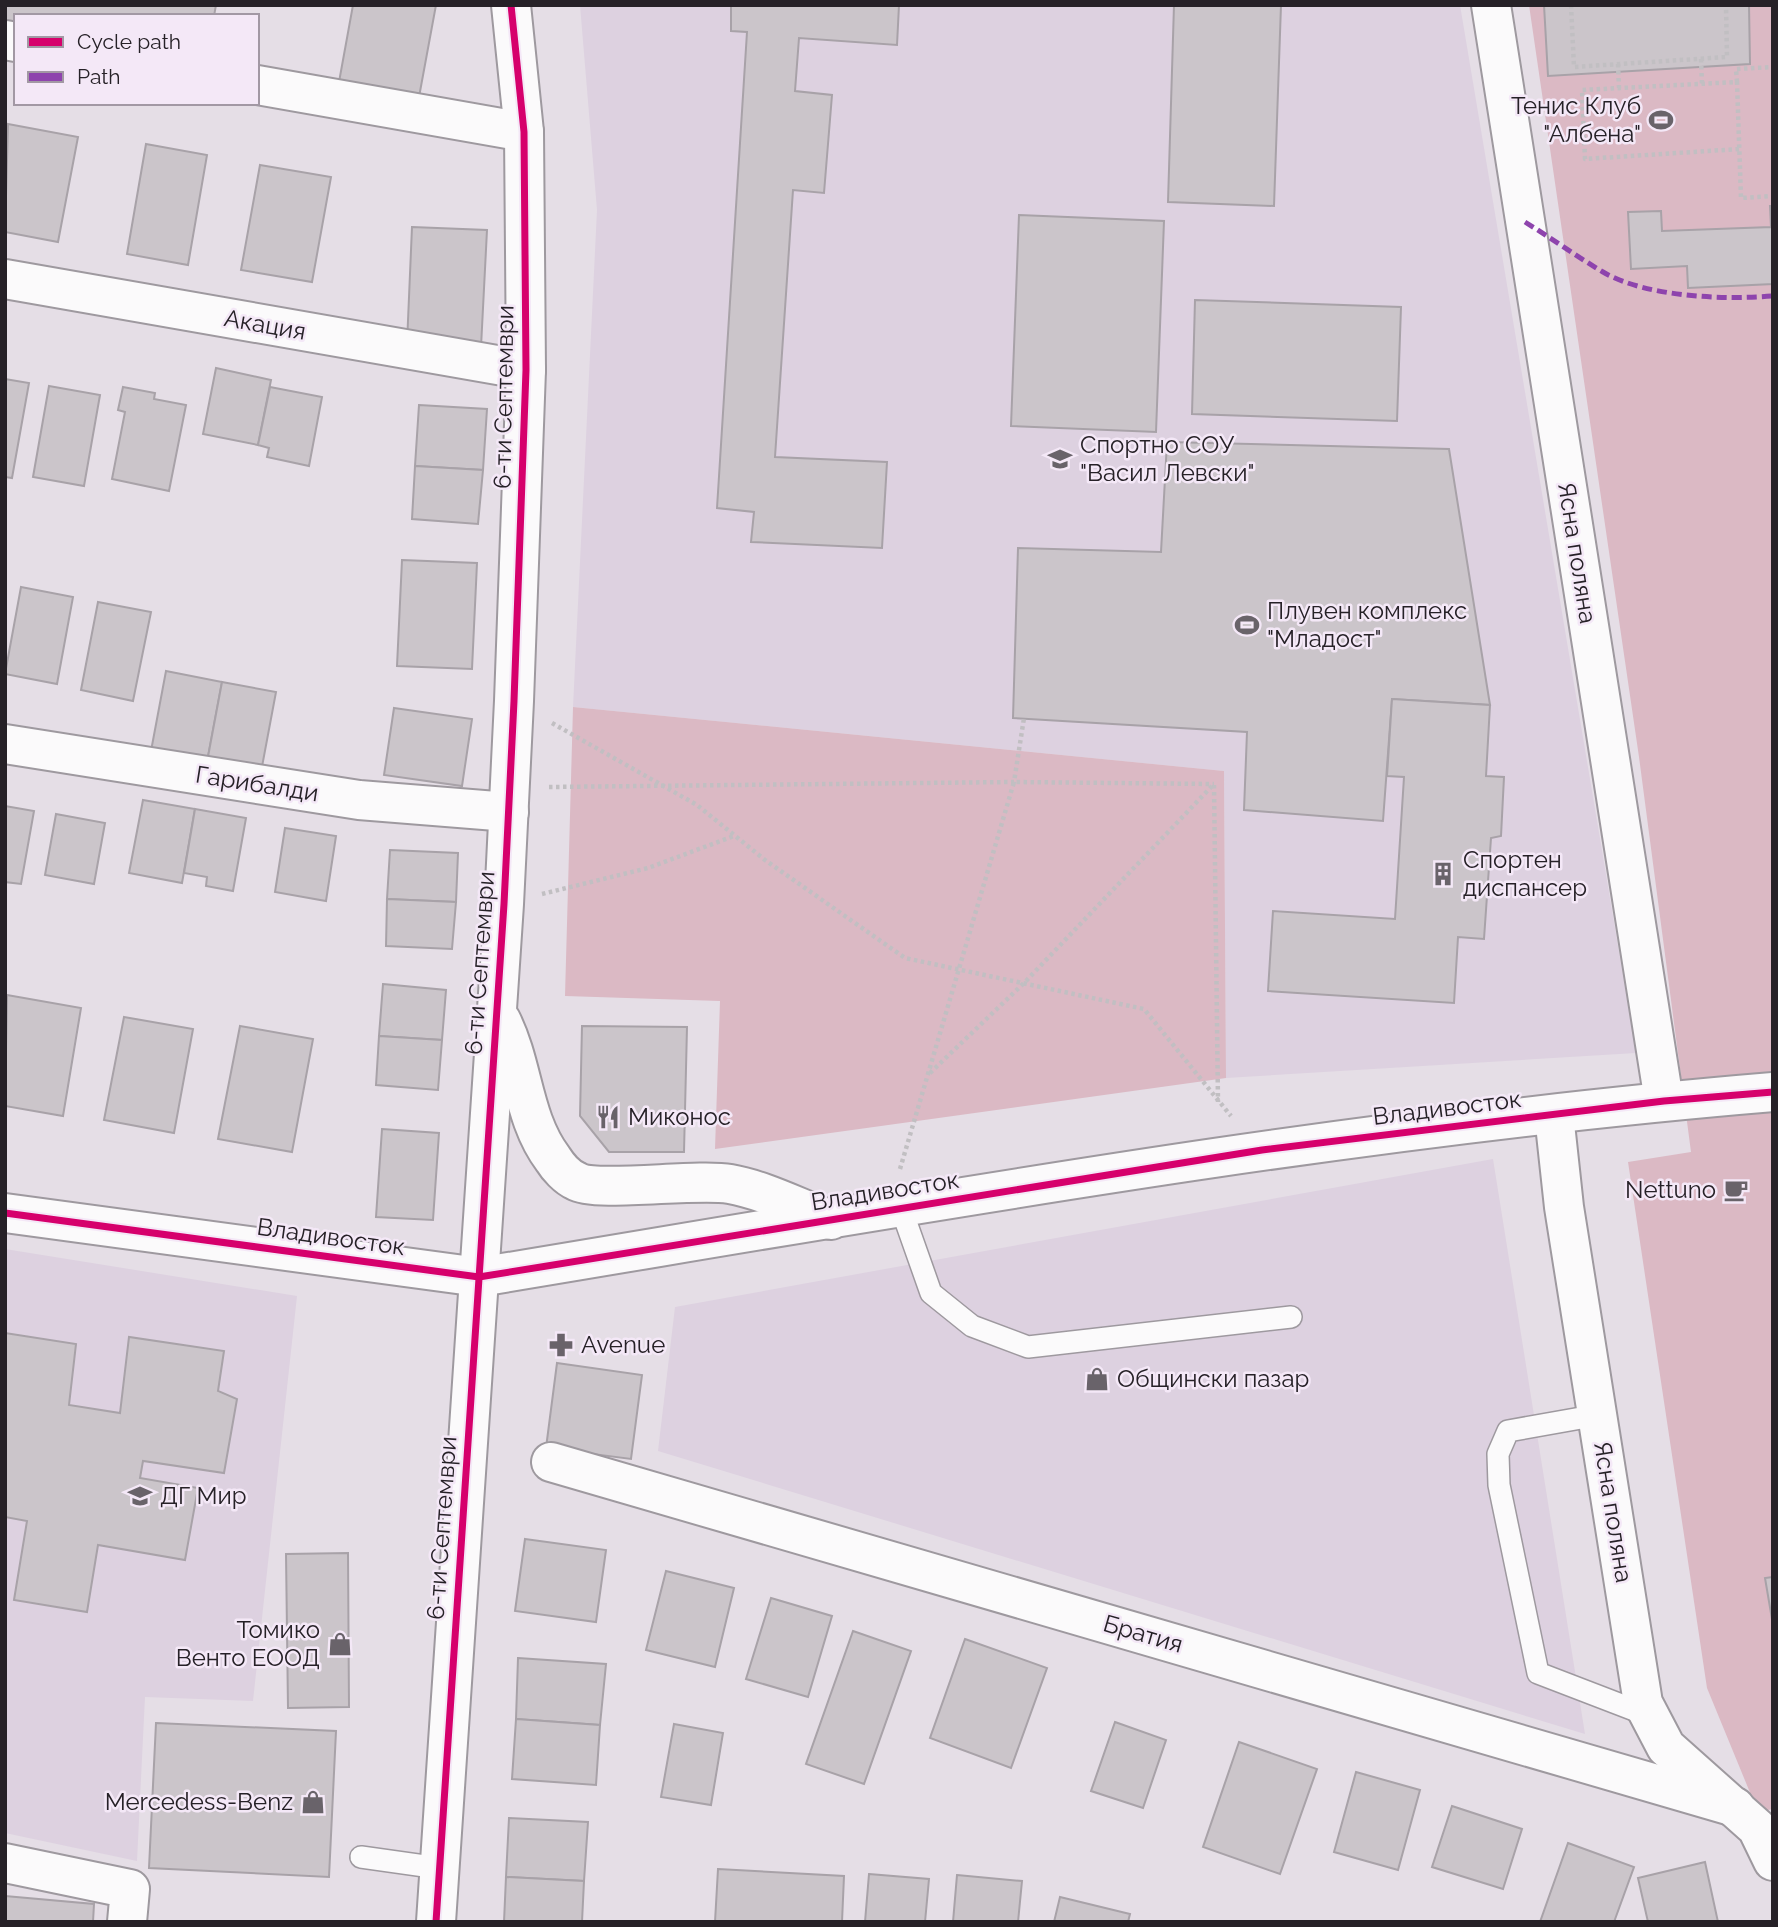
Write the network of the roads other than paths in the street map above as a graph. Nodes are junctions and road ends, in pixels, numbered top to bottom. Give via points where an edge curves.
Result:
1 (511, 5) edge
2 (1491, 5) edge
3 (259, 85) edge
4 (524, 132) junction
5 (5, 279) edge
6 (526, 370) junction
7 (5, 744) edge
8 (510, 799) junction
9 (496, 1012) junction
10 (1773, 1092) edge
11 (1664, 1101) junction
12 (1554, 1115) junction
13 (894, 1209) junction
14 (5, 1213) edge
15 (831, 1220) junction
16 (479, 1277) junction
17 (1292, 1317) dead end
18 (1598, 1415) junction
19 (551, 1462) dead end
20 (1650, 1716) junction
21 (1759, 1830) edge
22 (361, 1857) dead end
23 (5, 1863) edge
24 (439, 1868) junction
25 (127, 1922) edge
26 (436, 1922) edge

1 - 4 street, 6-ти Септември
2 - 11 street, Ясна поляна
3 - 4 street
4 - 6 street, 6-ти Септември
5 - 6 street, Акация
6 - 8 street, 6-ти Септември
7 - 8 street, Гарибалди via 359,800
8 - 9 street, 6-ти Септември
9 - 15 street via 520,1067 530,1118 553,1159 577,1182 731,1184
9 - 16 street, 6-ти Септември
10 - 11 street, Владивосток
11 - 12 street, Владивосток
12 - 13 street, Владивосток via 1262,1150
12 - 18 street, Ясна поляна
13 - 15 street, Владивосток
13 - 17 lane via 932,1293 972,1326 1028,1347
14 - 16 street, Владивосток
15 - 16 street, Владивосток
16 - 24 street, 6-ти Септември
18 - 20 street, Ясна поляна via 1643,1703
18 - 20 lane via 1508,1431 1498,1454 1499,1485 1538,1673
19 - 21 street, Братия
20 - 21 street, Ясна поляна via 1666,1747
22 - 24 lane
23 - 25 street via 130,1889
24 - 26 street, 6-ти Септември

